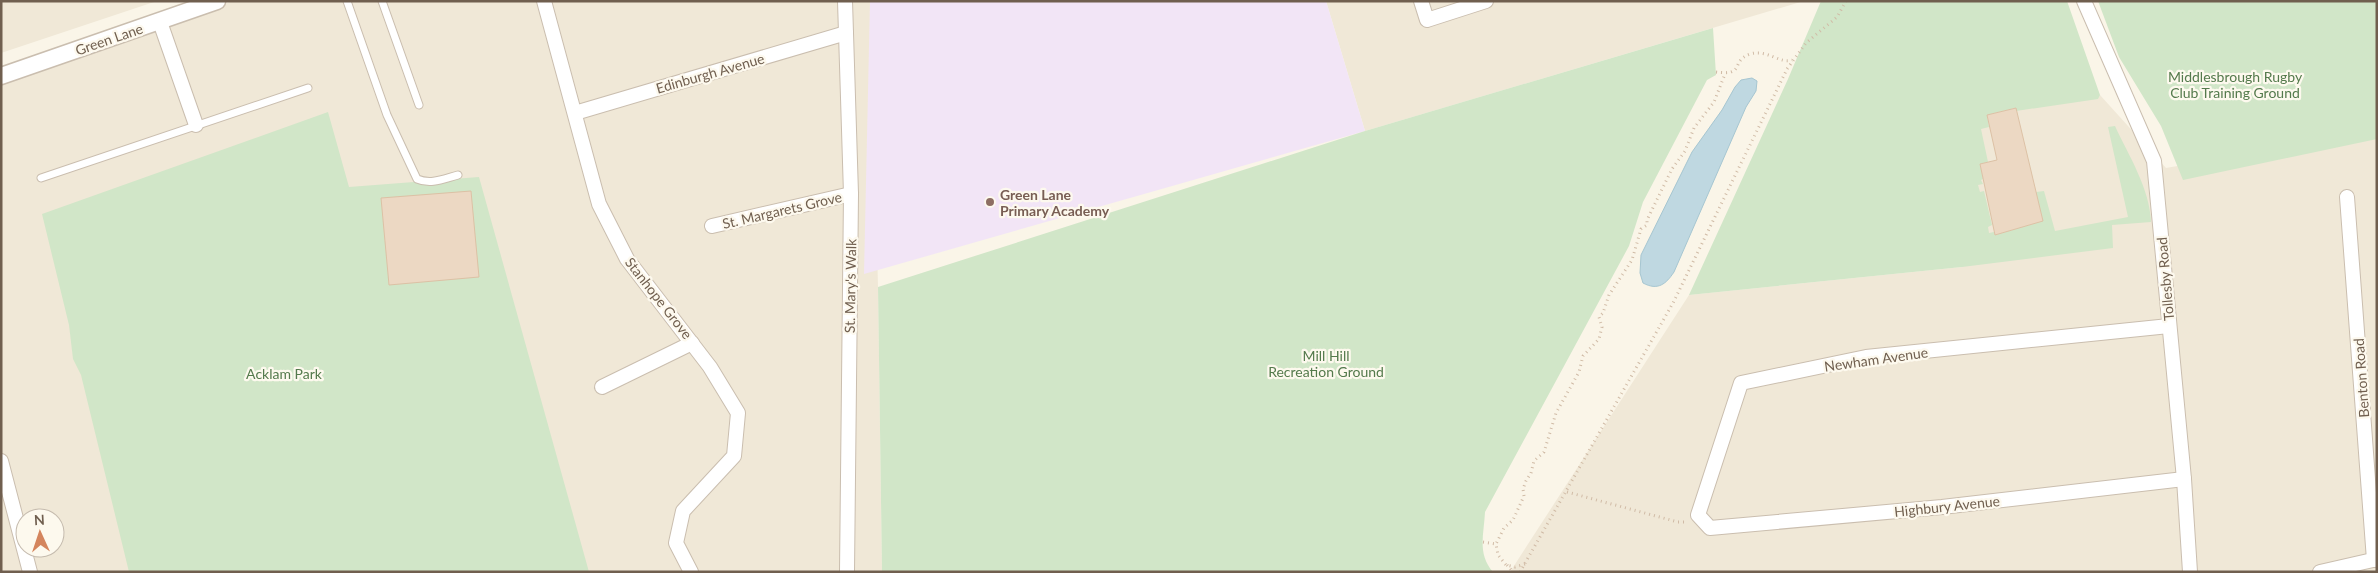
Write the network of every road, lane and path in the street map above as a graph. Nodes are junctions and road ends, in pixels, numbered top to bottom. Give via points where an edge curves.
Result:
1 (216, 1) edge
2 (347, 1) edge
3 (382, 1) edge
4 (544, 1) edge
5 (845, 1) edge
6 (1421, 1) edge
7 (1486, 1) edge
8 (1846, 1) edge
9 (2084, 1) edge
10 (160, 22) junction
11 (846, 33) junction
12 (1793, 60) junction
13 (1716, 72) dead end
14 (1726, 74) junction
15 (1, 76) edge
16 (308, 88) dead end
17 (420, 105) dead end
18 (574, 113) junction
19 (196, 125) junction
20 (458, 175) dead end
21 (41, 178) dead end
22 (851, 194) junction
23 (2347, 197) dead end
24 (712, 226) dead end
25 (2170, 326) junction
26 (692, 343) junction
27 (602, 387) dead end
28 (1, 461) edge
29 (2184, 479) junction
30 (1567, 492) junction
31 (1678, 522) dead end
32 (1710, 528) joint
33 (1483, 542) dead end
34 (1496, 544) junction
35 (2376, 559) edge
36 (1506, 564) junction
37 (1525, 564) junction
38 (30, 572) edge
39 (690, 572) edge
40 (847, 572) edge
41 (1513, 572) edge
42 (1520, 572) edge
43 (2190, 572) edge
44 (2320, 572) edge

1 - 10 street, Green Lane
2 - 20 lane via 387,115 416,179 425,183
3 - 17 lane
4 - 18 street, Stanhope Grove
5 - 11 street, St. Mary's Walk
6 - 7 street via 1427,20
8 - 12 path via 1837,18 1806,43
9 - 25 street, Tollesby Road via 2154,160
10 - 15 street, Green Lane
10 - 19 street
11 - 18 street, Edinburgh Avenue
11 - 22 street, St. Mary's Walk
12 - 14 path via 1786,62 1765,53 1751,54
12 - 30 path via 1673,303
13 - 14 path
14 - 34 path via 1714,102 1694,128 1686,151 1672,169 1647,225 1641,229 1632,260 1599,317 1602,327 1599,339 1583,356 1579,372 1556,413 1544,452 1534,461 1523,488 1524,496
16 - 19 lane
18 - 26 street, Stanhope Grove via 599,204 627,259
19 - 21 lane
22 - 24 street, St. Margarets Grove
22 - 40 street, St. Mary's Walk
23 - 35 street, Benton Road
25 - 29 street, Tollesby Road
25 - 32 street, Newham Avenue via 1866,357 1741,383 1698,515
26 - 27 street
26 - 39 street, Stanhope Grove via 738,413 734,456 683,511 676,544
28 - 38 street
29 - 32 street, Highbury Avenue via 1942,508
29 - 43 street, Tollesby Road
30 - 31 path
30 - 37 path
33 - 34 path
34 - 36 path via 1498,555
35 - 44 street
36 - 37 path via 1516,567
36 - 41 path
37 - 42 path

